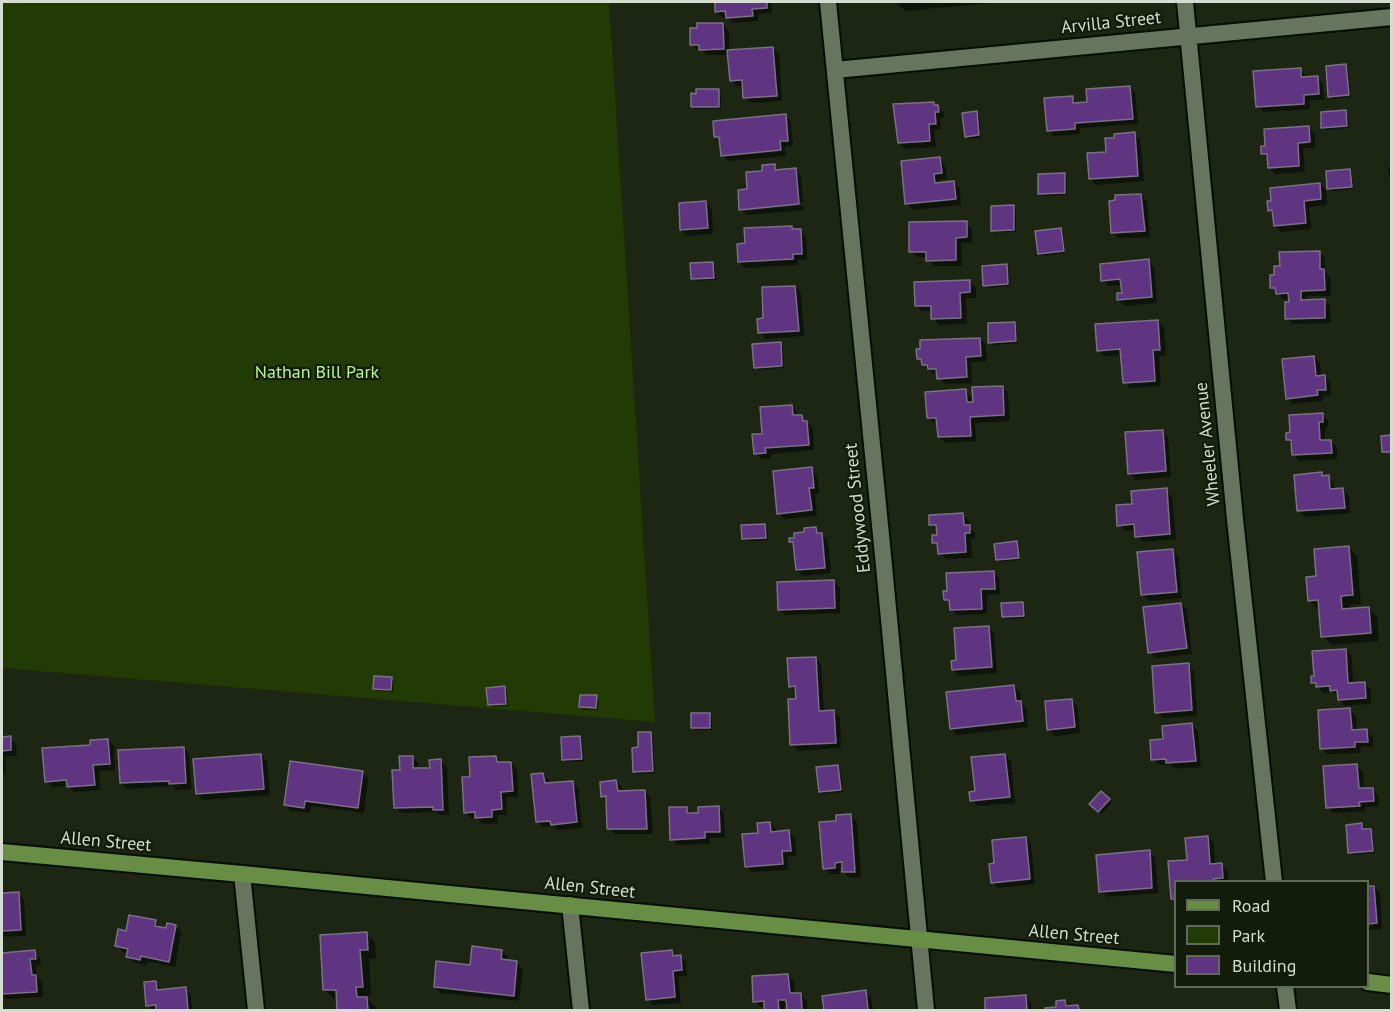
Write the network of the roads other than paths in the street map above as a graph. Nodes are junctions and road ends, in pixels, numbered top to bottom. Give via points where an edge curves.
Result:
1 (828, 2) edge
2 (1185, 2) edge
3 (1392, 17) edge
4 (1188, 36) junction
5 (835, 69) junction
6 (2, 852) edge
7 (242, 874) junction
8 (1274, 880) edge
9 (570, 905) junction
10 (918, 940) junction
11 (1174, 964) edge
12 (1369, 982) edge
13 (1392, 985) edge
14 (1286, 988) edge
15 (256, 1011) edge
16 (580, 1011) edge
17 (926, 1011) edge
18 (1288, 1011) edge

1 - 5 street, Eddywood Street
2 - 4 street, Wheeler Avenue
3 - 4 street, Arvilla Street
4 - 5 street, Arvilla Street
4 - 8 street, Wheeler Avenue
5 - 10 street, Eddywood Street
6 - 7 main road, Allen Street
7 - 9 main road, Allen Street
7 - 15 street
9 - 10 main road, Allen Street
9 - 16 street
10 - 11 main road, Allen Street
10 - 17 street, Eddywood Street
12 - 13 main road
14 - 18 street

